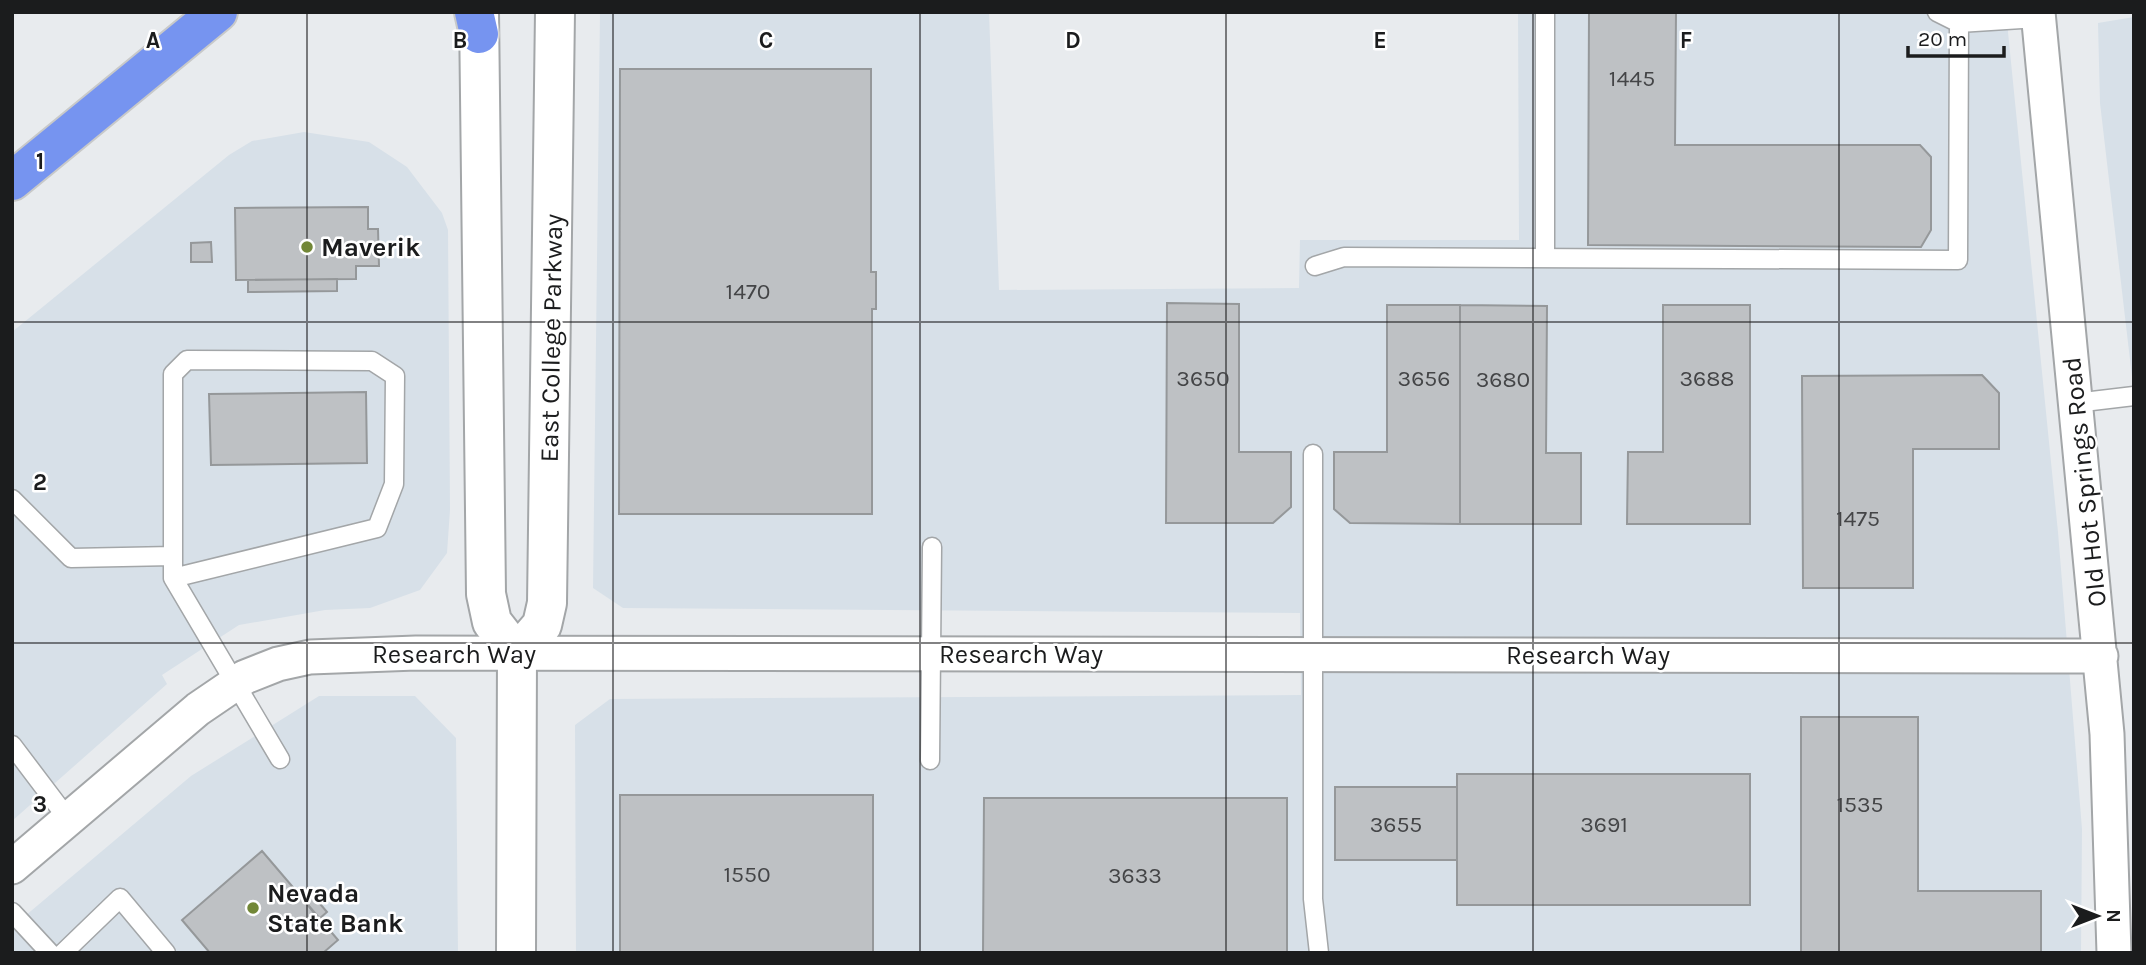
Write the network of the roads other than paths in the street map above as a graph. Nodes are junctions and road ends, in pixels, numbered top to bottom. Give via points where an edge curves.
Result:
1 (218, 12) edge
2 (555, 12) edge
3 (1545, 12) edge
4 (1937, 12) edge
5 (2038, 15) edge
6 (477, 20) edge
7 (1959, 23) junction
8 (197, 24) edge
9 (12, 181) edge
10 (1545, 258) junction
11 (1315, 266) dead end
12 (2134, 396) edge
13 (2075, 403) junction
14 (1313, 454) dead end
15 (12, 499) edge
16 (932, 547) dead end
17 (173, 556) junction
18 (173, 578) junction
19 (517, 654) junction
20 (931, 654) junction
21 (1313, 655) junction
22 (2101, 656) junction
23 (236, 682) junction
24 (12, 746) edge
25 (280, 759) dead end
26 (930, 760) dead end
27 (68, 819) junction
28 (12, 867) edge
29 (12, 912) edge
30 (75, 949) edge
31 (50, 953) edge
32 (166, 953) edge
33 (516, 953) edge
34 (1319, 953) edge
35 (2114, 953) edge

1 - 8 highway
2 - 19 main road, East College Parkway via 547,603 542,625
3 - 10 lane
4 - 7 lane
5 - 7 lane
5 - 13 street, Old Hot Springs Road
6 - 19 main road via 486,594 492,622
7 - 10 lane via 1958,260
8 - 9 highway
10 - 11 lane via 1345,257
12 - 13 lane
13 - 22 street, Old Hot Springs Road
14 - 21 lane
15 - 17 lane via 71,558
16 - 20 lane
17 - 18 lane
17 - 18 lane via 173,374 187,360 372,361 395,376 394,484 377,528
18 - 23 lane
19 - 20 street, Research Way
19 - 23 street, Research Way via 317,656 278,664
19 - 33 main road
20 - 21 street, Research Way
20 - 26 lane
21 - 22 street, Research Way
21 - 34 lane via 1313,899
22 - 35 street, Old Hot Springs Road via 2112,817
23 - 25 lane
23 - 27 street, Research Way
24 - 27 lane
27 - 28 street, Research Way
29 - 31 lane
30 - 32 lane via 120,898

